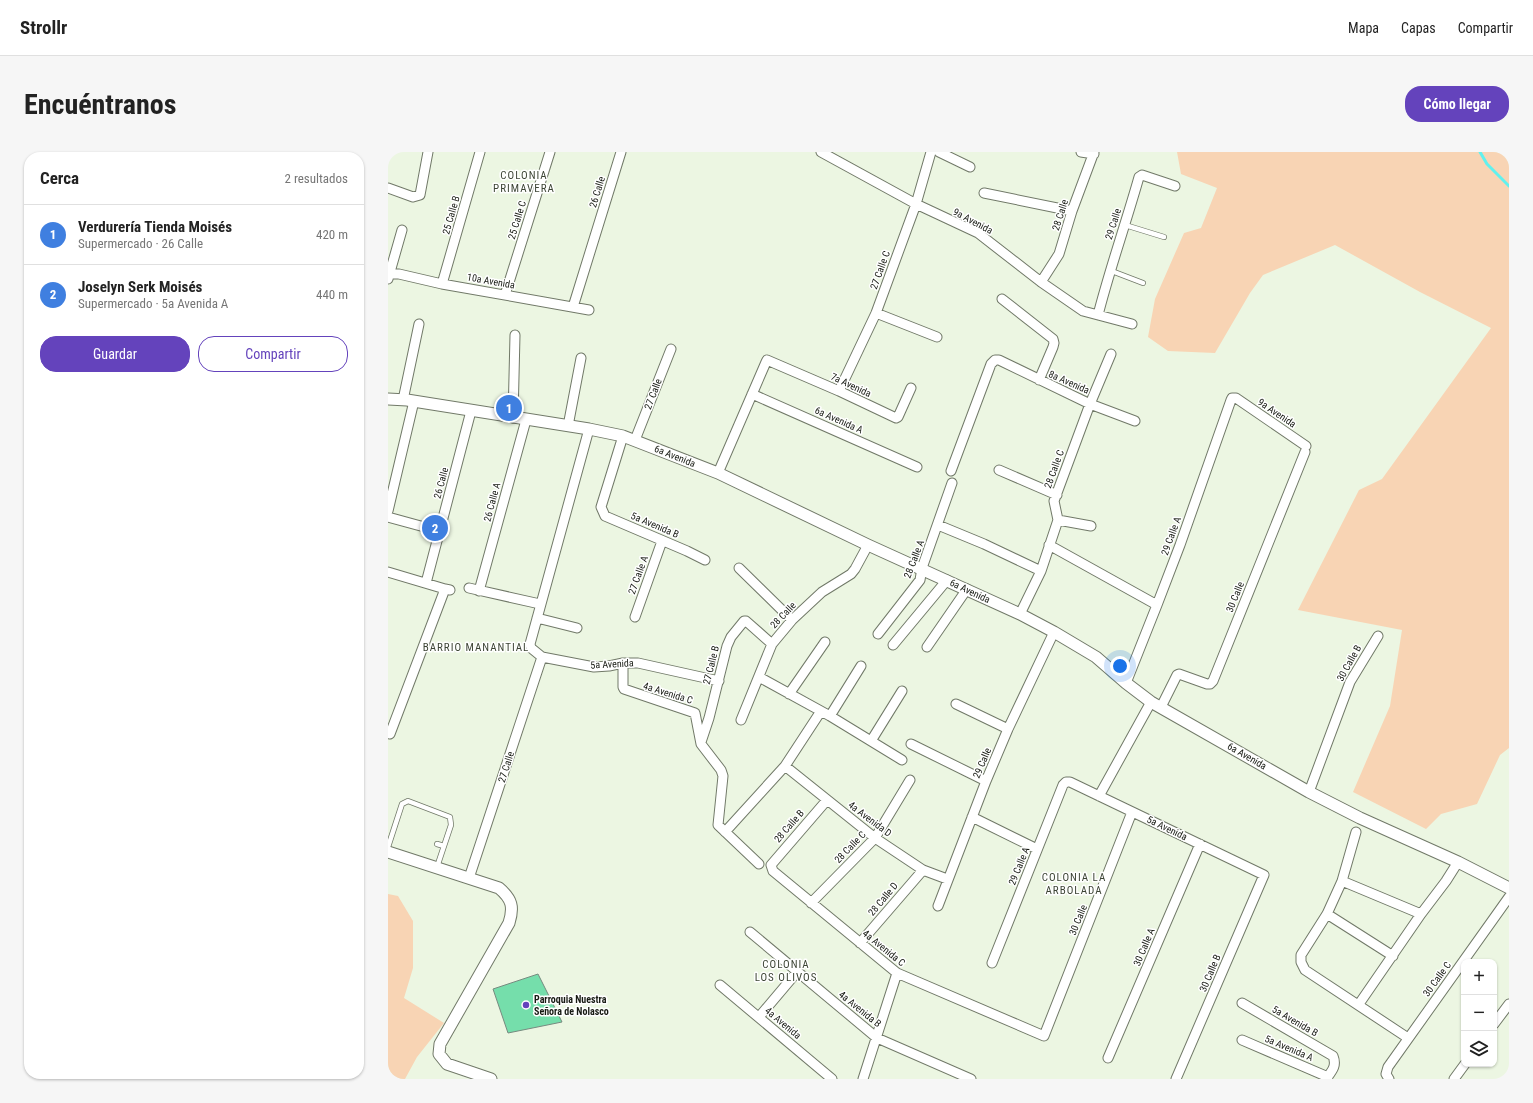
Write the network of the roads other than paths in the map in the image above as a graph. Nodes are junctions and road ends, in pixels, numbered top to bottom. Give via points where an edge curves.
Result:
1 (428, 152) edge
2 (480, 152) edge
3 (550, 152) edge
4 (621, 152) edge
5 (821, 152) edge
6 (931, 152) edge
7 (940, 152) edge
8 (1081, 152) edge
9 (1094, 153) edge
10 (970, 167) dead end
11 (1175, 186) dead end
12 (388, 188) edge
13 (984, 193) dead end
14 (916, 204) junction
15 (1072, 212) junction
16 (1125, 225) junction
17 (402, 230) dead end
18 (1164, 237) dead end
19 (1109, 270) junction
20 (388, 277) edge
21 (1041, 282) junction
22 (1143, 283) dead end
23 (442, 284) junction
24 (505, 295) junction
25 (1002, 299) dead end
26 (573, 307) junction
27 (589, 310) dead end
28 (876, 313) junction
29 (1098, 315) junction
30 (419, 324) dead end
31 (1132, 324) dead end
32 (515, 335) dead end
33 (937, 337) dead end
34 (670, 349) dead end
35 (1111, 354) dead end
36 (581, 358) dead end
37 (1039, 380) junction
38 (911, 388) dead end
39 (839, 391) junction
40 (752, 394) junction
41 (1236, 398) joint
42 (388, 399) edge
43 (408, 400) junction
44 (1090, 404) junction
45 (471, 411) junction
46 (514, 418) junction
47 (526, 420) junction
48 (1136, 421) dead end
49 (568, 426) junction
50 (589, 429) junction
51 (623, 436) junction
52 (635, 440) junction
53 (1306, 449) joint
54 (916, 467) dead end
55 (999, 470) dead end
56 (951, 471) dead end
57 (718, 473) junction
58 (952, 483) dead end
59 (1057, 495) junction
60 (388, 510) edge
61 (388, 517) edge
62 (1058, 520) junction
63 (938, 525) junction
64 (1091, 526) dead end
65 (439, 531) junction
66 (662, 541) junction
67 (868, 545) junction
68 (1049, 545) junction
69 (705, 560) dead end
70 (739, 568) dead end
71 (922, 568) junction
72 (1041, 571) junction
73 (388, 572) edge
74 (947, 580) junction
75 (426, 583) junction
76 (469, 588) dead end
77 (967, 589) junction
78 (479, 590) junction
79 (540, 604) junction
80 (1157, 605) junction
81 (1020, 614) junction
82 (537, 618) junction
83 (635, 618) dead end
84 (792, 620) junction
85 (577, 628) dead end
86 (1054, 632) junction
87 (878, 634) dead end
88 (1378, 636) dead end
89 (825, 642) dead end
90 (772, 644) junction
91 (892, 645) dead end
92 (927, 647) dead end
93 (542, 657) junction
94 (622, 663) junction
95 (861, 666) dead end
96 (759, 677) junction
97 (719, 681) junction
98 (1126, 683) junction
99 (902, 691) dead end
100 (789, 694) junction
101 (956, 704) dead end
102 (1156, 705) junction
103 (821, 711) junction
104 (830, 716) junction
105 (741, 720) dead end
106 (1008, 729) junction
107 (390, 734) dead end
108 (871, 741) junction
109 (700, 744) junction
110 (911, 744) dead end
111 (902, 760) dead end
112 (785, 766) junction
113 (910, 780) dead end
114 (986, 781) junction
115 (1070, 782) joint
116 (1309, 792) junction
117 (1099, 796) junction
118 (827, 800) junction
119 (1132, 812) junction
120 (972, 817) junction
121 (394, 830) junction
122 (399, 832) dead end
123 (725, 832) junction
124 (1356, 832) dead end
125 (875, 838) junction
126 (437, 844) dead end
127 (1200, 844) junction
128 (444, 846) junction
129 (388, 847) edge
130 (1037, 849) junction
131 (388, 852) edge
132 (1458, 862) junction
133 (759, 864) dead end
134 (437, 868) junction
135 (771, 868) joint
136 (923, 870) junction
137 (1264, 875) joint
138 (469, 878) junction
139 (947, 879) junction
140 (1342, 881) junction
141 (1509, 888) edge
142 (1509, 898) edge
143 (811, 903) junction
144 (938, 906) dead end
145 (1328, 914) junction
146 (1421, 914) junction
147 (750, 932) dead end
148 (860, 943) junction
149 (1393, 956) junction
150 (992, 963) dead end
151 (797, 972) junction
152 (897, 974) junction
153 (720, 985) dead end
154 (1242, 1003) dead end
155 (1358, 1004) junction
156 (1509, 1004) edge
157 (759, 1017) junction
158 (1497, 1020) edge
159 (1044, 1036) joint
160 (877, 1038) junction
161 (1408, 1038) junction
162 (1242, 1040) dead end
163 (1108, 1058) dead end
164 (1463, 1067) edge
165 (1387, 1076) edge
166 (474, 1077) edge
167 (1327, 1078) edge
168 (491, 1079) edge
169 (832, 1079) edge
170 (864, 1079) edge
171 (971, 1079) edge
172 (1176, 1079) edge
173 (1454, 1079) edge

1 - 12 street via 420,196 413,197
2 - 23 street, 25 Calle B
3 - 24 street, 25 Calle C
4 - 26 street, 26 Calle
5 - 14 street, 9a Avenida
6 - 14 street, 27 Calle C
7 - 10 street
8 - 9 street
9 - 15 street, 28 Calle
11 - 16 street, 29 Calle via 1142,175 1139,177
13 - 15 street
14 - 21 street, 9a Avenida via 978,233
14 - 28 street, 27 Calle C
15 - 21 street, 28 Calle via 1057,257
16 - 18 lane
16 - 19 street, 29 Calle
17 - 20 street
19 - 22 lane
19 - 29 street, 29 Calle
20 - 23 street, 10a Avenida via 400,274
21 - 29 street, 9a Avenida via 1083,311
23 - 24 street, 10a Avenida
24 - 26 street, 10a Avenida
25 - 37 street via 1053,339 1054,343
26 - 27 street, 10a Avenida
28 - 33 street
28 - 39 street, 27 Calle C
29 - 31 street, 9a Avenida
30 - 43 street
32 - 46 street
34 - 52 street, 27 Calle
35 - 44 street, 28 Calle C
36 - 49 street
37 - 44 street, 8a Avenida
37 - 56 street, 8a Avenida via 999,360 994,360
38 - 39 street, 7a Avenida via 896,418
39 - 40 street, 7a Avenida via 770,360 766,362
40 - 54 street, 6a Avenida A
40 - 57 street
41 - 53 street, 9a Avenida
41 - 80 street, 29 Calle A via 1231,400
42 - 43 street, 6a Avenida
43 - 45 street, 6a Avenida
43 - 60 street
44 - 48 street, 8a Avenida
44 - 59 street, 28 Calle C
45 - 46 street, 6a Avenida
45 - 65 street, 26 Calle
46 - 47 street, 6a Avenida
47 - 49 street, 6a Avenida
47 - 78 street, 26 Calle A
49 - 50 street, 6a Avenida
50 - 51 street, 6a Avenida
50 - 79 street
51 - 52 street, 6a Avenida
51 - 66 street, 5a Avenida B via 601,507 604,516
52 - 57 street, 6a Avenida
53 - 102 street, 30 Calle via 1213,681 1207,684 1179,674
55 - 59 street
57 - 67 street, 6a Avenida
58 - 63 street, 28 Calle A
59 - 62 street, 28 Calle C via 1054,504
61 - 65 street
62 - 64 street
62 - 68 street, 28 Calle C
63 - 71 street, 28 Calle A
63 - 72 street
65 - 75 street, 26 Calle
66 - 69 street, 5a Avenida B
66 - 83 street, 27 Calle A
67 - 71 street, 6a Avenida
67 - 84 street, 28 Calle via 850,574 822,592
68 - 72 street, 28 Calle C
68 - 80 street
70 - 84 street
71 - 74 street, 6a Avenida
71 - 87 street, 28 Calle A via 920,580
72 - 81 street, 28 Calle C
73 - 75 street
74 - 77 street, 6a Avenida
74 - 91 street
75 - 107 street via 448,590
76 - 78 street
77 - 81 street, 6a Avenida
77 - 92 street
78 - 79 street
79 - 82 street
80 - 98 street, 29 Calle A
81 - 86 street, 6a Avenida
82 - 85 street
82 - 93 street, 5a Avenida via 530,644
84 - 90 street, 28 Calle
86 - 98 street, 6a Avenida via 1096,657
86 - 106 street, 29 Calle
88 - 116 street, 30 Calle B via 1350,682
89 - 100 street
90 - 96 street, 28 Calle
90 - 97 street, 27 Calle B via 744,621 729,641
93 - 94 street, 5a Avenida via 594,667
93 - 138 street, 27 Calle
94 - 97 street, 5a Avenida via 638,663
94 - 109 street, 4a Avenida C via 622,687 626,691 695,713
95 - 104 street
96 - 100 street
96 - 105 street, 28 Calle
97 - 109 street, 27 Calle B
98 - 102 street, 6a Avenida
99 - 108 street
100 - 103 street
101 - 106 street
102 - 116 street, 6a Avenida
102 - 117 street, 30 Calle
103 - 104 street
103 - 112 street
104 - 108 street
106 - 114 street, 29 Calle
108 - 111 street
109 - 123 street via 723,776 718,825
110 - 114 street
112 - 118 street, 4a Avenida D
112 - 123 street
113 - 125 street, 28 Calle C
114 - 120 street, 29 Calle
115 - 117 street, 5a Avenida
115 - 130 street, 29 Calle A via 1063,785
116 - 132 street, 6a Avenida
117 - 119 street, 5a Avenida
118 - 125 street, 4a Avenida D
118 - 135 street, 28 Calle B
119 - 127 street, 5a Avenida
119 - 159 street, 30 Calle
120 - 130 street
120 - 139 street, 29 Calle
121 - 122 lane
121 - 128 lane via 402,804 408,801 450,817 451,825
121 - 129 lane
123 - 133 street
124 - 140 street
125 - 136 street, 4a Avenida D
125 - 143 street, 28 Calle C
126 - 128 lane
127 - 137 street, 5a Avenida
127 - 163 street, 30 Calle A
128 - 134 lane
130 - 150 street, 29 Calle A
131 - 134 street
132 - 141 street, 6a Avenida
132 - 146 street
134 - 138 street
135 - 143 street, 4a Avenida C
136 - 139 street, 4a Avenida D
136 - 148 street, 28 Calle D
137 - 172 street, 30 Calle B
138 - 166 street via 499,888 507,895 512,914 440,1044 439,1054 447,1064
139 - 144 street, 29 Calle
140 - 145 street
140 - 146 street
142 - 161 street, 30 Calle C
143 - 148 street, 4a Avenida C
145 - 149 street
145 - 155 street via 1301,955 1301,962 1305,970
146 - 149 street
147 - 151 street, 4a Avenida B
148 - 152 street, 4a Avenida C
149 - 155 street
151 - 157 street
151 - 160 street, 4a Avenida B
152 - 159 street, 4a Avenida C
152 - 160 street
153 - 157 street, 4a Avenida
154 - 167 street, 5a Avenida B via 1333,1056 1335,1066
155 - 161 street
156 - 158 street
157 - 169 street, 4a Avenida
160 - 170 street
160 - 171 street, 4a Avenida B
161 - 165 street, 30 Calle C via 1388,1067
162 - 167 street, 5a Avenida A
164 - 173 street
166 - 168 street

